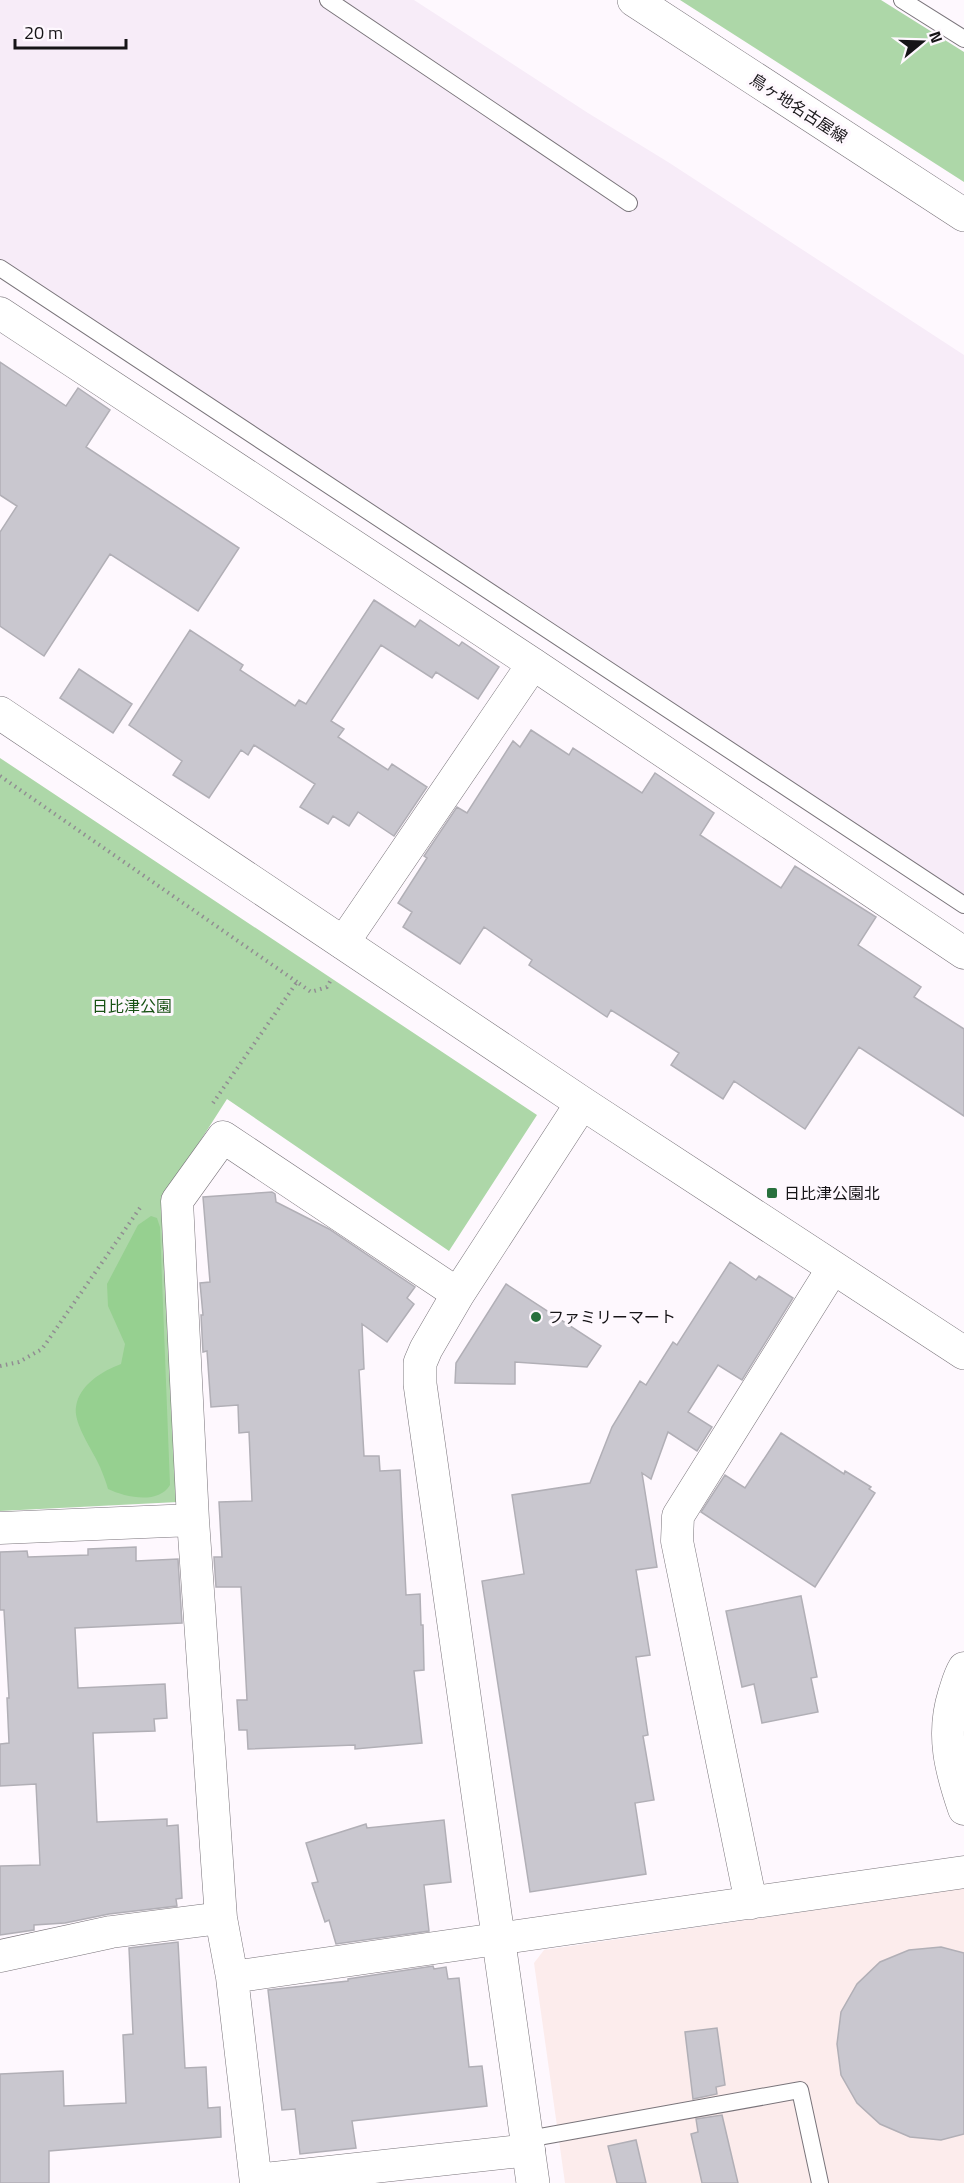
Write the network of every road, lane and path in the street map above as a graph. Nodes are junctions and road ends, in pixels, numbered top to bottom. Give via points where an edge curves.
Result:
1 (328, 0) edge
2 (634, 0) edge
3 (903, 0) edge
4 (964, 39) edge
5 (629, 203) dead end
6 (964, 215) edge
7 (0, 268) edge
8 (0, 313) edge
9 (533, 664) junction
10 (0, 713) edge
11 (0, 776) edge
12 (964, 905) edge
13 (343, 943) junction
14 (964, 953) edge
15 (297, 982) dead end
16 (582, 1103) junction
17 (833, 1268) junction
18 (458, 1294) junction
19 (964, 1353) edge
20 (193, 1520) junction
21 (0, 1528) edge
22 (964, 1668) edge
23 (964, 1809) edge
24 (964, 1872) edge
25 (751, 1903) junction
26 (221, 1918) junction
27 (500, 1939) junction
28 (0, 1956) edge
29 (232, 1977) junction
30 (528, 2145) junction
31 (256, 2182) edge
32 (533, 2183) edge
33 (820, 2183) edge

1 - 5 lane
2 - 6 street, 鳥ヶ地名古屋線
3 - 4 lane
7 - 12 lane
8 - 9 street
9 - 13 street
9 - 14 street
10 - 13 street
11 - 15 path
13 - 16 street
16 - 17 street
16 - 18 street
17 - 19 street
17 - 25 street via 678,1516 677,1541
18 - 20 street via 223,1137 177,1201
18 - 27 street via 426,1349 420,1364 420,1384
20 - 21 street
20 - 26 street
22 - 23 street via 950,1708 947,1741 951,1772
24 - 25 street
25 - 27 street
26 - 28 street via 111,1932
26 - 29 street
27 - 29 street
27 - 30 street
29 - 31 street
30 - 31 street
30 - 32 street
30 - 33 lane via 800,2090

